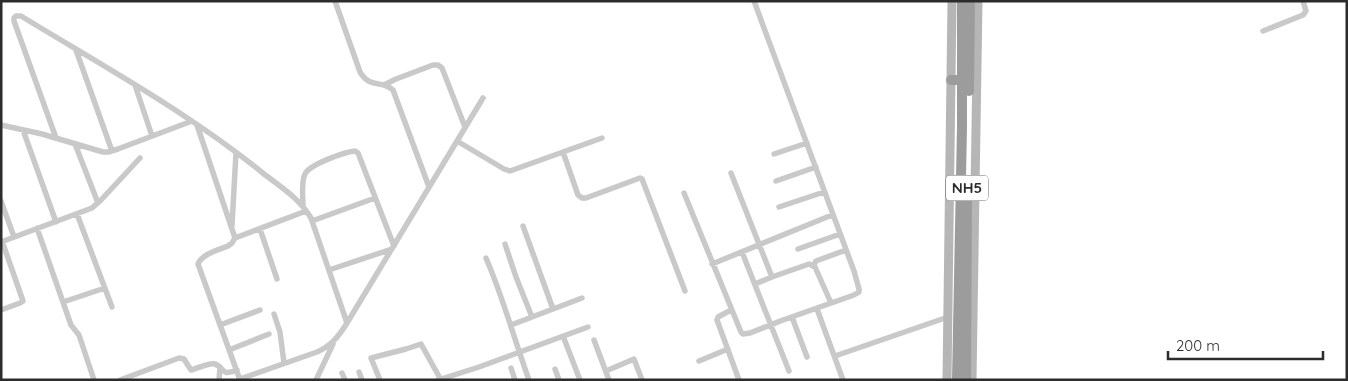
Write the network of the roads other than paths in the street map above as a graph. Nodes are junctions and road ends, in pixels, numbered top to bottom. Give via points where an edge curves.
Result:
1 (335, 1) edge
2 (754, 1) edge
3 (952, 1) edge
4 (962, 1) edge
5 (970, 1) edge
6 (978, 1) edge
7 (1302, 1) edge
8 (1263, 31) dead end
9 (974, 38) junction
10 (76, 50) junction
11 (957, 80) junction
12 (134, 85) junction
13 (384, 85) junction
14 (483, 98) dead end
15 (194, 123) junction
16 (1, 125) edge
17 (465, 127) junction
18 (23, 130) junction
19 (152, 136) junction
20 (56, 138) junction
21 (602, 138) dead end
22 (457, 141) junction
23 (807, 143) junction
24 (75, 144) junction
25 (112, 151) junction
26 (236, 152) junction
27 (563, 152) junction
28 (774, 154) dead end
29 (140, 158) dead end
30 (816, 168) junction
31 (731, 173) dead end
32 (776, 181) dead end
33 (429, 187) junction
34 (824, 192) junction
35 (684, 193) dead end
36 (375, 198) junction
37 (1, 201) edge
38 (98, 203) junction
39 (779, 207) dead end
40 (304, 208) junction
41 (77, 214) junction
42 (832, 214) junction
43 (312, 221) junction
44 (56, 222) junction
45 (523, 226) dead end
46 (37, 228) junction
47 (232, 229) junction
48 (260, 230) junction
49 (840, 234) junction
50 (14, 237) junction
51 (235, 238) junction
52 (2, 242) edge
53 (505, 244) dead end
54 (760, 245) junction
55 (393, 247) junction
56 (798, 249) dead end
57 (846, 250) junction
58 (742, 252) junction
59 (486, 258) dead end
60 (712, 264) junction
61 (813, 266) junction
62 (329, 270) junction
63 (772, 277) junction
64 (277, 279) dead end
65 (755, 284) junction
66 (105, 288) junction
67 (684, 291) dead end
68 (582, 298) dead end
69 (63, 302) junction
70 (831, 303) junction
71 (112, 307) dead end
72 (553, 309) junction
73 (817, 309) junction
74 (1, 310) edge
75 (260, 310) dead end
76 (731, 310) junction
77 (274, 314) dead end
78 (792, 316) junction
79 (532, 317) junction
80 (948, 317) junction
81 (347, 323) junction
82 (220, 325) junction
83 (511, 325) junction
84 (770, 325) junction
85 (588, 327) dead end
86 (269, 334) dead end
87 (563, 336) junction
88 (335, 340) junction
89 (594, 340) dead end
90 (728, 349) junction
91 (229, 350) junction
92 (519, 352) junction
93 (835, 356) junction
94 (807, 357) dead end
95 (699, 361) dead end
96 (284, 363) junction
97 (220, 368) junction
98 (511, 368) dead end
99 (555, 369) dead end
100 (237, 370) junction
101 (606, 371) junction
102 (789, 371) dead end
103 (359, 372) dead end
104 (342, 373) dead end
105 (240, 379) edge
106 (94, 380) edge
107 (120, 380) edge
108 (219, 380) edge
109 (316, 380) edge
110 (345, 380) edge
111 (362, 380) edge
112 (380, 380) edge
113 (440, 380) edge
114 (515, 380) edge
115 (529, 380) edge
116 (559, 380) edge
117 (580, 380) edge
118 (610, 380) edge
119 (642, 380) edge
120 (739, 380) edge
121 (844, 380) edge
122 (947, 380) edge
123 (957, 380) edge
124 (966, 380) edge
125 (972, 380) edge

1 - 13 street via 360,72 365,79
2 - 23 street
3 - 11 main road
4 - 11 highway, NH5
5 - 9 highway, NH5
6 - 9 main road
7 - 8 street via 1306,11 1303,15
9 - 124 highway, NH5 via 970,51
9 - 125 main road
10 - 12 street
10 - 20 street via 21,16 14,18
10 - 25 street
11 - 80 main road
11 - 123 highway, NH5 via 962,92
12 - 15 street
12 - 19 street
13 - 17 street via 438,65
13 - 33 street via 393,90
14 - 17 street
15 - 19 street
15 - 26 street
15 - 47 street
16 - 18 street
17 - 22 street
18 - 20 street
18 - 44 street
19 - 25 street
20 - 24 street
21 - 27 street
22 - 27 street via 510,171
22 - 33 street
23 - 28 street
23 - 30 street
24 - 25 street via 103,152
24 - 38 street
26 - 40 street
26 - 47 street
27 - 67 street via 578,195 582,198 642,179
29 - 38 street
30 - 32 street
30 - 34 street
31 - 54 street
33 - 55 street
34 - 39 street
34 - 42 street
35 - 60 street
36 - 40 street via 358,154 353,151 308,170 304,177
36 - 43 street
36 - 55 street
37 - 50 street
38 - 41 street
40 - 43 street
40 - 48 street
41 - 44 street
41 - 66 street
42 - 49 street
42 - 54 street
43 - 62 street
44 - 46 street
45 - 72 street
46 - 50 street
46 - 69 street
47 - 51 street
48 - 51 street
48 - 64 street
49 - 56 street
49 - 57 street
50 - 52 street
51 - 82 street via 228,246 199,261
52 - 74 street via 22,301
53 - 79 street
54 - 58 street
54 - 63 street
55 - 62 street
55 - 81 street
57 - 61 street via 816,261
57 - 70 street via 859,292
58 - 60 street
58 - 65 street
59 - 83 street
60 - 76 street
61 - 63 street via 809,264
61 - 70 street
62 - 81 street
63 - 65 street
65 - 84 street
66 - 69 street
66 - 71 street
68 - 72 street
69 - 106 street via 71,325 79,335
70 - 73 street
72 - 79 street
73 - 78 street
73 - 93 street
75 - 82 street
76 - 84 street via 743,334
76 - 90 street via 717,320
77 - 96 street
78 - 84 street
78 - 94 street
79 - 83 street
80 - 93 street
80 - 122 main road
81 - 88 street
82 - 91 street
83 - 92 street
84 - 102 street
85 - 87 street
86 - 91 street
87 - 92 street
87 - 117 street
88 - 96 street via 324,349
88 - 109 street
89 - 101 street
90 - 95 street
90 - 120 street
91 - 100 street
92 - 113 street
92 - 115 street
93 - 121 street
96 - 105 street
97 - 100 street via 228,373
97 - 107 street via 213,363 191,370 180,358
97 - 108 street
98 - 114 street
99 - 116 street
100 - 105 street
101 - 118 street
101 - 119 street via 634,359
103 - 111 street
104 - 110 street
112 - 113 street via 371,358 421,344

